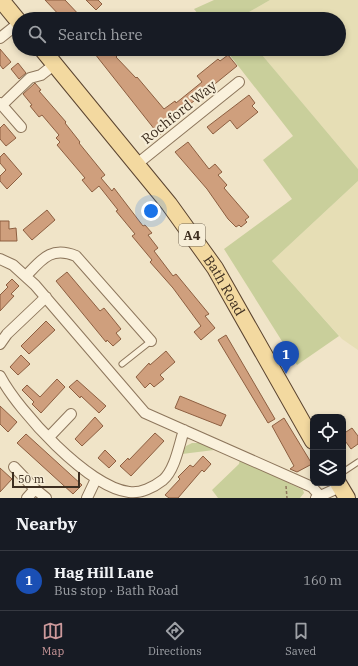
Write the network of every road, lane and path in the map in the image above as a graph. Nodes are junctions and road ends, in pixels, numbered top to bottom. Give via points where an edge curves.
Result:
1 (5, 1) edge
2 (12, 12) edge
3 (12, 28) edge
4 (0, 38) edge
5 (48, 56) edge
6 (55, 64) junction
7 (239, 82) dead end
8 (1, 104) edge
9 (21, 127) dead end
10 (137, 164) junction
11 (0, 259) edge
12 (26, 276) junction
13 (46, 297) junction
14 (151, 341) joint
15 (0, 344) edge
16 (122, 364) dead end
17 (0, 376) edge
18 (71, 414) dead end
19 (184, 430) junction
20 (310, 436) edge
21 (49, 437) junction
22 (358, 462) edge
23 (14, 467) dead end
24 (96, 479) junction
25 (346, 479) edge
26 (340, 486) edge
27 (35, 489) junction
28 (150, 494) edge
29 (318, 497) edge
30 (27, 498) edge
31 (46, 498) edge
32 (86, 498) edge

1 - 2 main road
3 - 4 street
5 - 6 main road, Bath Road / A4
6 - 8 street via 41,75 30,78
6 - 10 main road, Bath Road / A4
7 - 10 street, Rochford Way
8 - 9 street
10 - 20 main road, Bath Road / A4 via 215,268
11 - 12 street via 13,265
12 - 13 street
12 - 14 street via 40,261 54,253 65,252 76,256
13 - 15 street
13 - 19 street via 145,412
14 - 16 lane
17 - 21 street via 30,418
18 - 21 street
19 - 28 street via 173,464
19 - 29 street via 312,487
21 - 24 street
22 - 25 lane
23 - 27 street
24 - 28 street via 112,488 130,493
24 - 32 street
26 - 29 street
27 - 30 street
27 - 31 street

